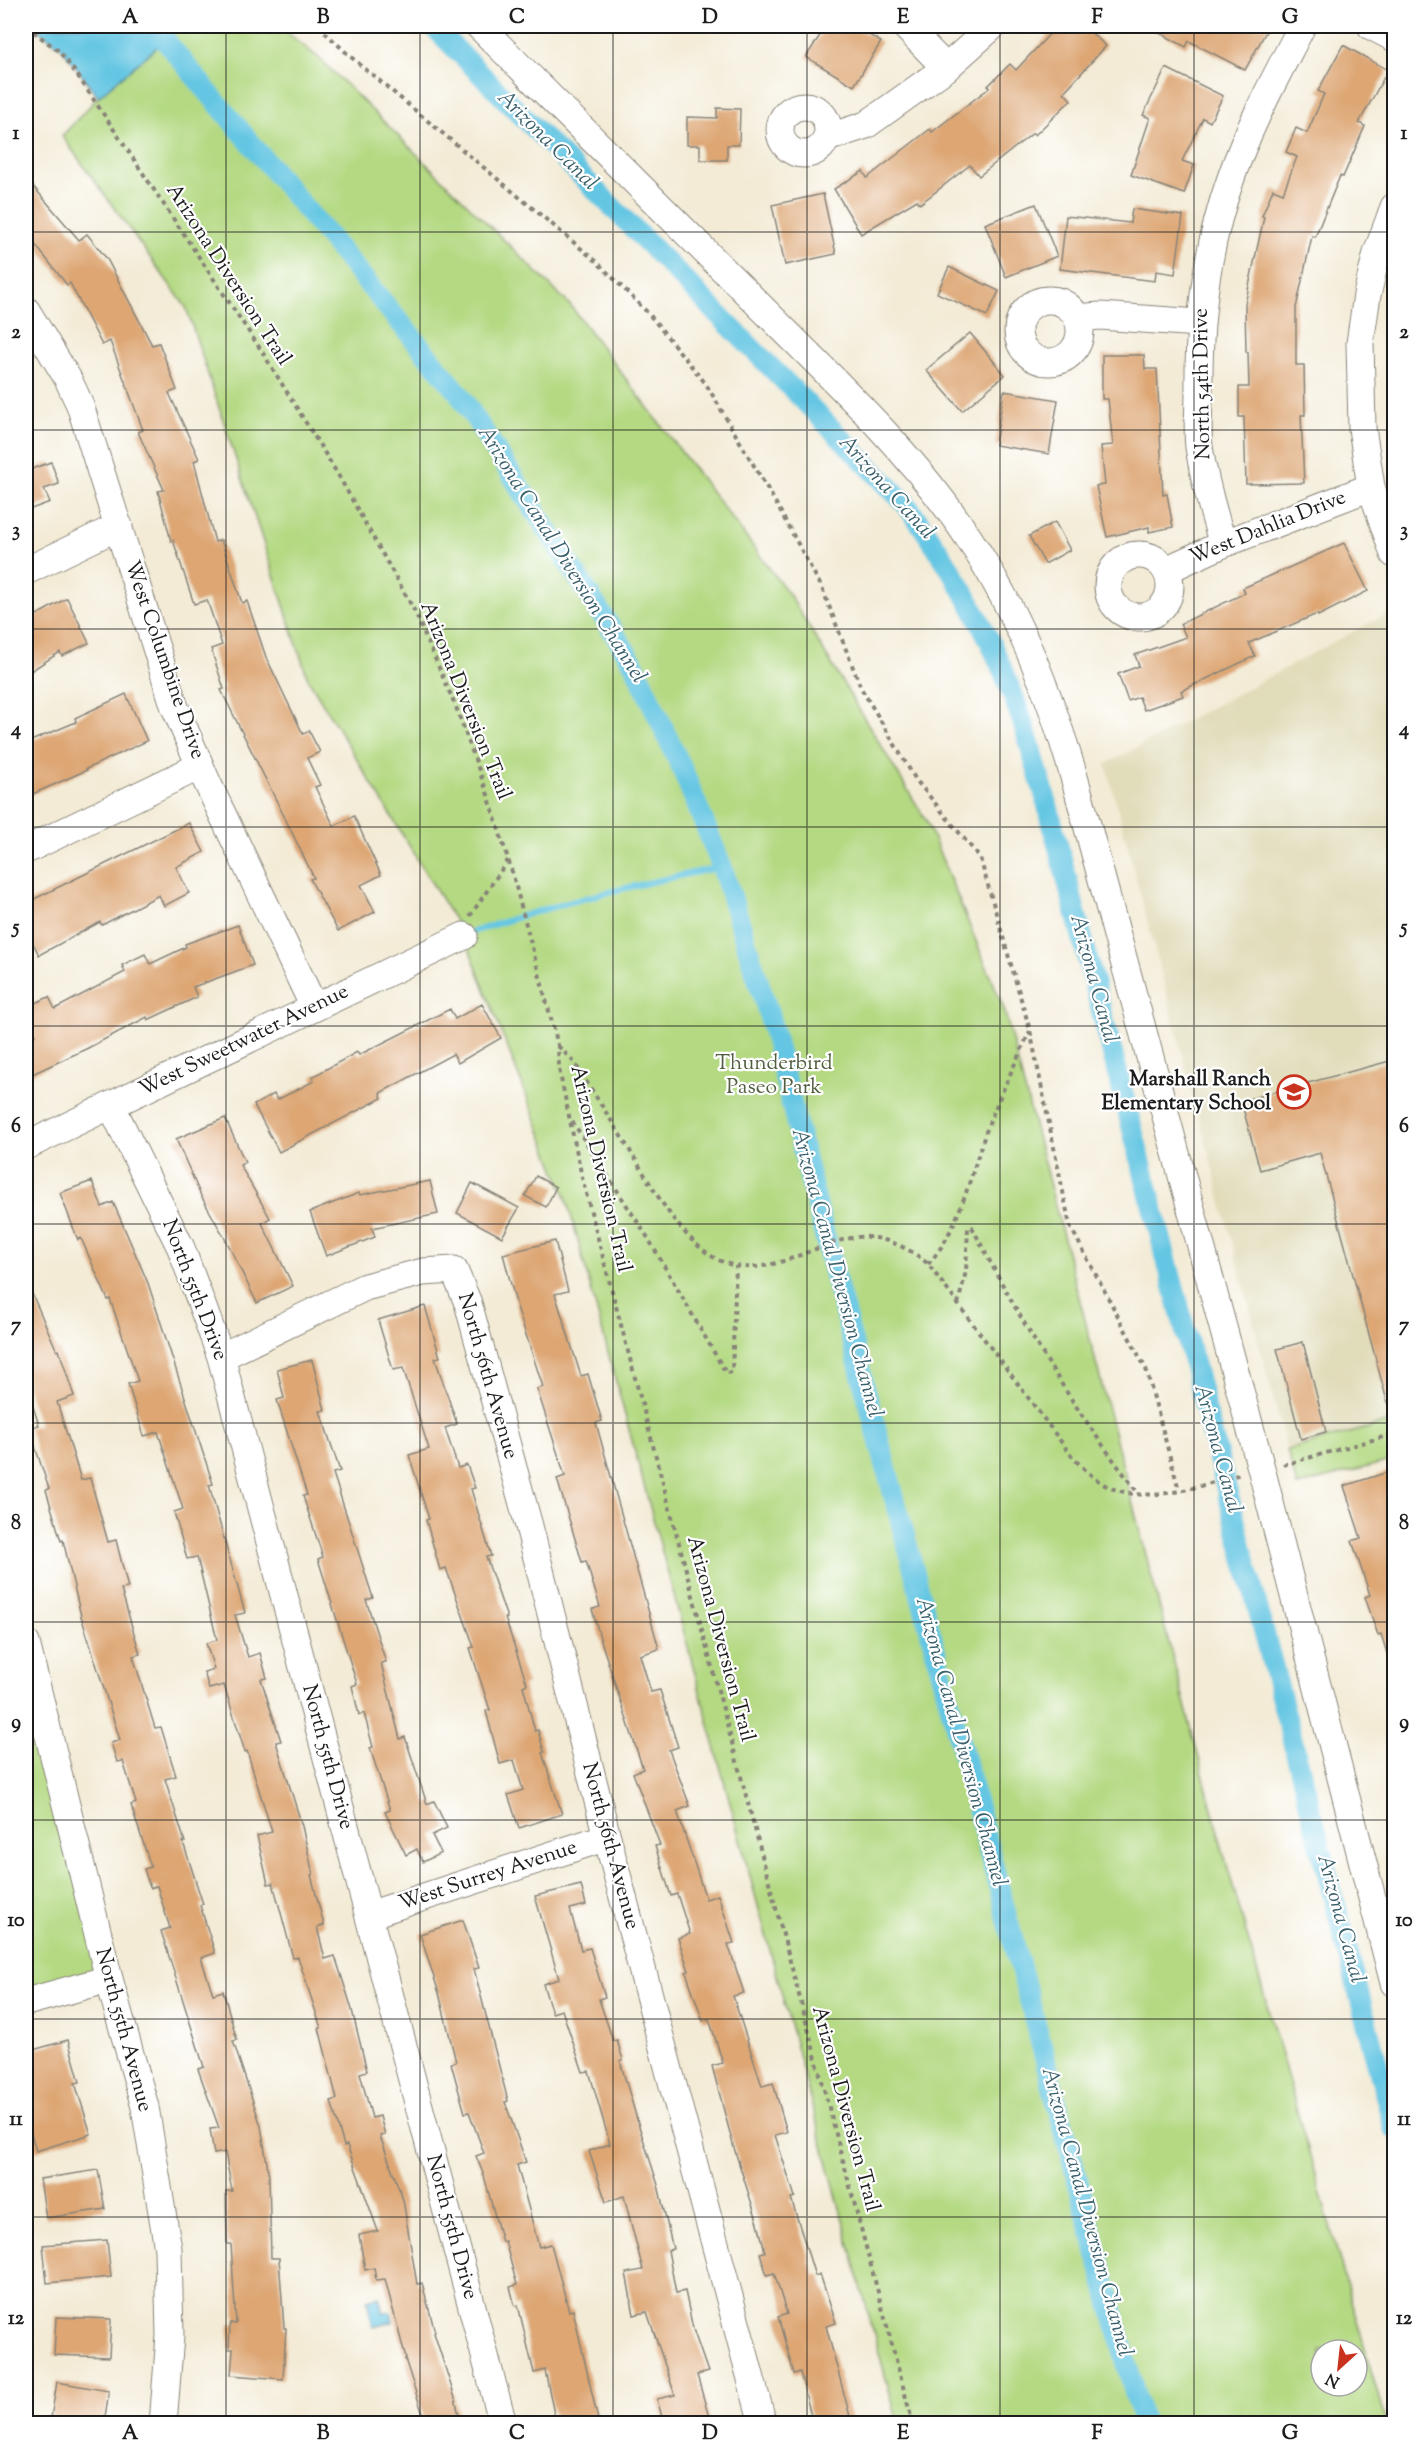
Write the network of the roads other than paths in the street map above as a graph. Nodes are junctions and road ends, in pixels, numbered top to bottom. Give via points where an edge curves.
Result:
1 (479, 26) edge
2 (905, 26) edge
3 (993, 26) edge
4 (1302, 26) edge
5 (1371, 26) edge
6 (1395, 38) edge
7 (946, 68) junction
8 (827, 138) dead end
9 (1395, 207) edge
10 (26, 310) edge
11 (1078, 318) dead end
12 (1200, 323) junction
13 (1371, 487) junction
14 (119, 526) junction
15 (1223, 544) junction
16 (1395, 554) edge
17 (1166, 570) dead end
18 (26, 571) edge
19 (200, 766) junction
20 (26, 850) edge
21 (458, 938) road end
22 (314, 1007) junction
23 (111, 1105) junction
24 (26, 1146) edge
25 (221, 1357) junction
26 (26, 1643) edge
27 (607, 1837) junction
28 (369, 1915) junction
29 (109, 1979) junction
30 (1395, 1983) edge
31 (26, 2002) edge
32 (163, 2424) edge
33 (503, 2424) edge
34 (763, 2424) edge

1 - 30 street via 874,420 968,536 1004,596 1032,655 1059,724
2 - 7 street
3 - 7 street
4 - 12 street, North 54th Drive via 1244,142 1231,177 1209,249
5 - 6 street
7 - 8 street via 866,125
9 - 13 street via 1377,254 1360,343 1362,428
10 - 14 street, West Columbine Drive via 80,405
11 - 12 street
12 - 15 street, North 54th Drive via 1199,446
13 - 15 street, West Dahlia Drive
13 - 16 street
14 - 18 street
14 - 19 street, West Columbine Drive via 174,705
15 - 17 street, West Dahlia Drive
19 - 20 street
19 - 22 street, West Columbine Drive
21 - 22 street, West Sweetwater Avenue
22 - 23 street, West Sweetwater Avenue
23 - 24 street, West Sweetwater Avenue
23 - 25 street, North 55th Drive via 181,1248
25 - 27 street, North 56th Avenue via 364,1287 423,1272 454,1270 468,1303 526,1515
25 - 28 street, North 55th Drive
26 - 29 street, North 55th Avenue
27 - 28 street, West Surrey Avenue
27 - 34 street, North 56th Avenue
28 - 33 street, North 55th Drive
29 - 31 street
29 - 32 street, North 55th Avenue via 145,2107 168,2249 170,2336

